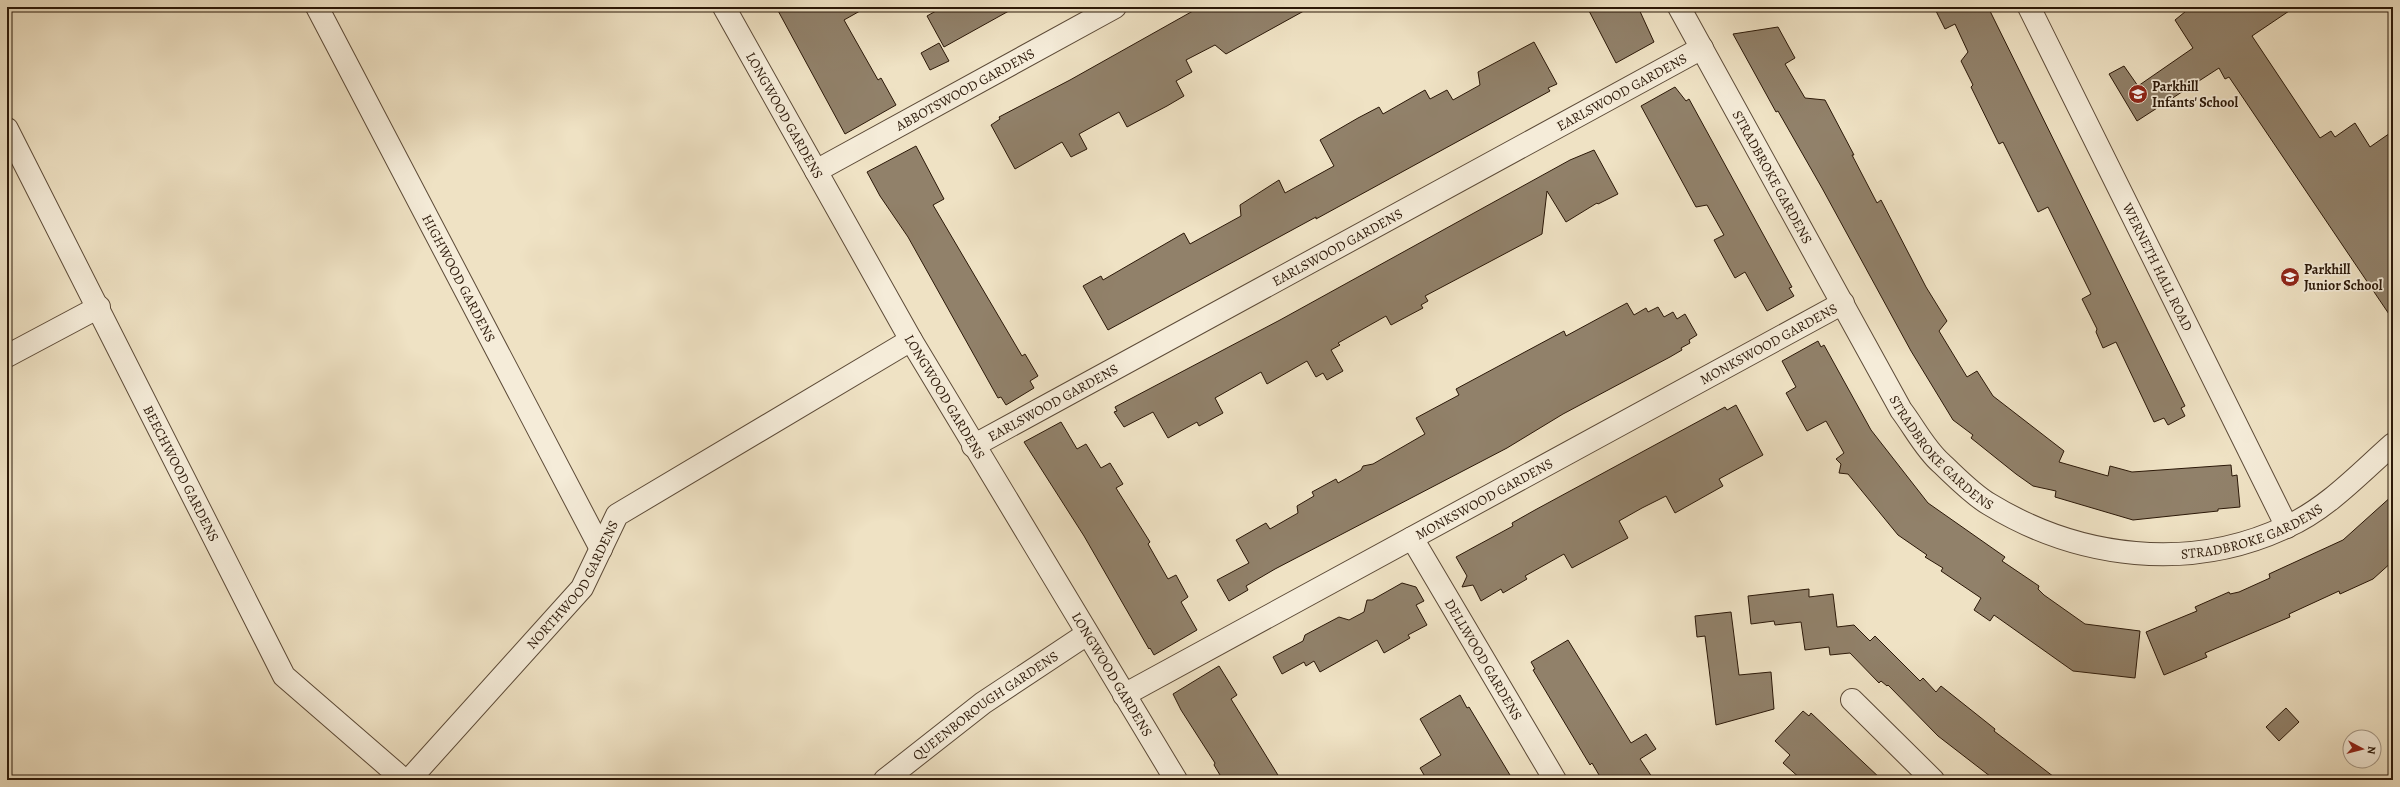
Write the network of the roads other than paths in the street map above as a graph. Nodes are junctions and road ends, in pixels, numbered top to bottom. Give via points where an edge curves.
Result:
1 (317, 7) edge
2 (724, 7) edge
3 (1115, 7) edge
4 (1680, 7) edge
5 (2030, 7) edge
6 (1702, 48) junction
7 (7, 129) edge
8 (820, 179) junction
9 (1843, 303) junction
10 (99, 307) junction
11 (911, 340) junction
12 (7, 356) edge
13 (2393, 444) edge
14 (974, 446) junction
15 (2287, 527) junction
16 (1412, 538) junction
17 (601, 549) junction
18 (1087, 634) junction
19 (1124, 695) junction
20 (1852, 700) dead end
21 (404, 780) edge
22 (408, 780) edge
23 (885, 780) edge
24 (1176, 780) edge
25 (1555, 780) edge
26 (1933, 780) edge

1 - 17 street, HIGHWOOD GARDENS
2 - 8 street, LONGWOOD GARDENS
3 - 8 street, ABBOTSWOOD GARDENS
4 - 6 street, STRADBROKE GARDENS
5 - 15 street, WERNETH HALL ROAD
6 - 9 street, STRADBROKE GARDENS
6 - 14 street, EARLSWOOD GARDENS
7 - 10 street, BEECHWOOD GARDENS
8 - 11 street, LONGWOOD GARDENS
9 - 15 street, STRADBROKE GARDENS via 1901,410 1940,462 1988,503 2045,533 2114,551 2168,556 2232,548
9 - 16 street, MONKSWOOD GARDENS
10 - 12 street
10 - 21 street, BEECHWOOD GARDENS via 284,676
11 - 14 street, LONGWOOD GARDENS
11 - 17 street, NORTHWOOD GARDENS via 617,515
13 - 15 street, STRADBROKE GARDENS via 2319,508
14 - 18 street, LONGWOOD GARDENS
16 - 19 street, MONKSWOOD GARDENS
16 - 25 street, DELLWOOD GARDENS
17 - 22 street, NORTHWOOD GARDENS via 582,588
18 - 19 street, LONGWOOD GARDENS
18 - 23 street, QUEENBOROUGH GARDENS via 983,703
19 - 24 street, LONGWOOD GARDENS
20 - 26 street

